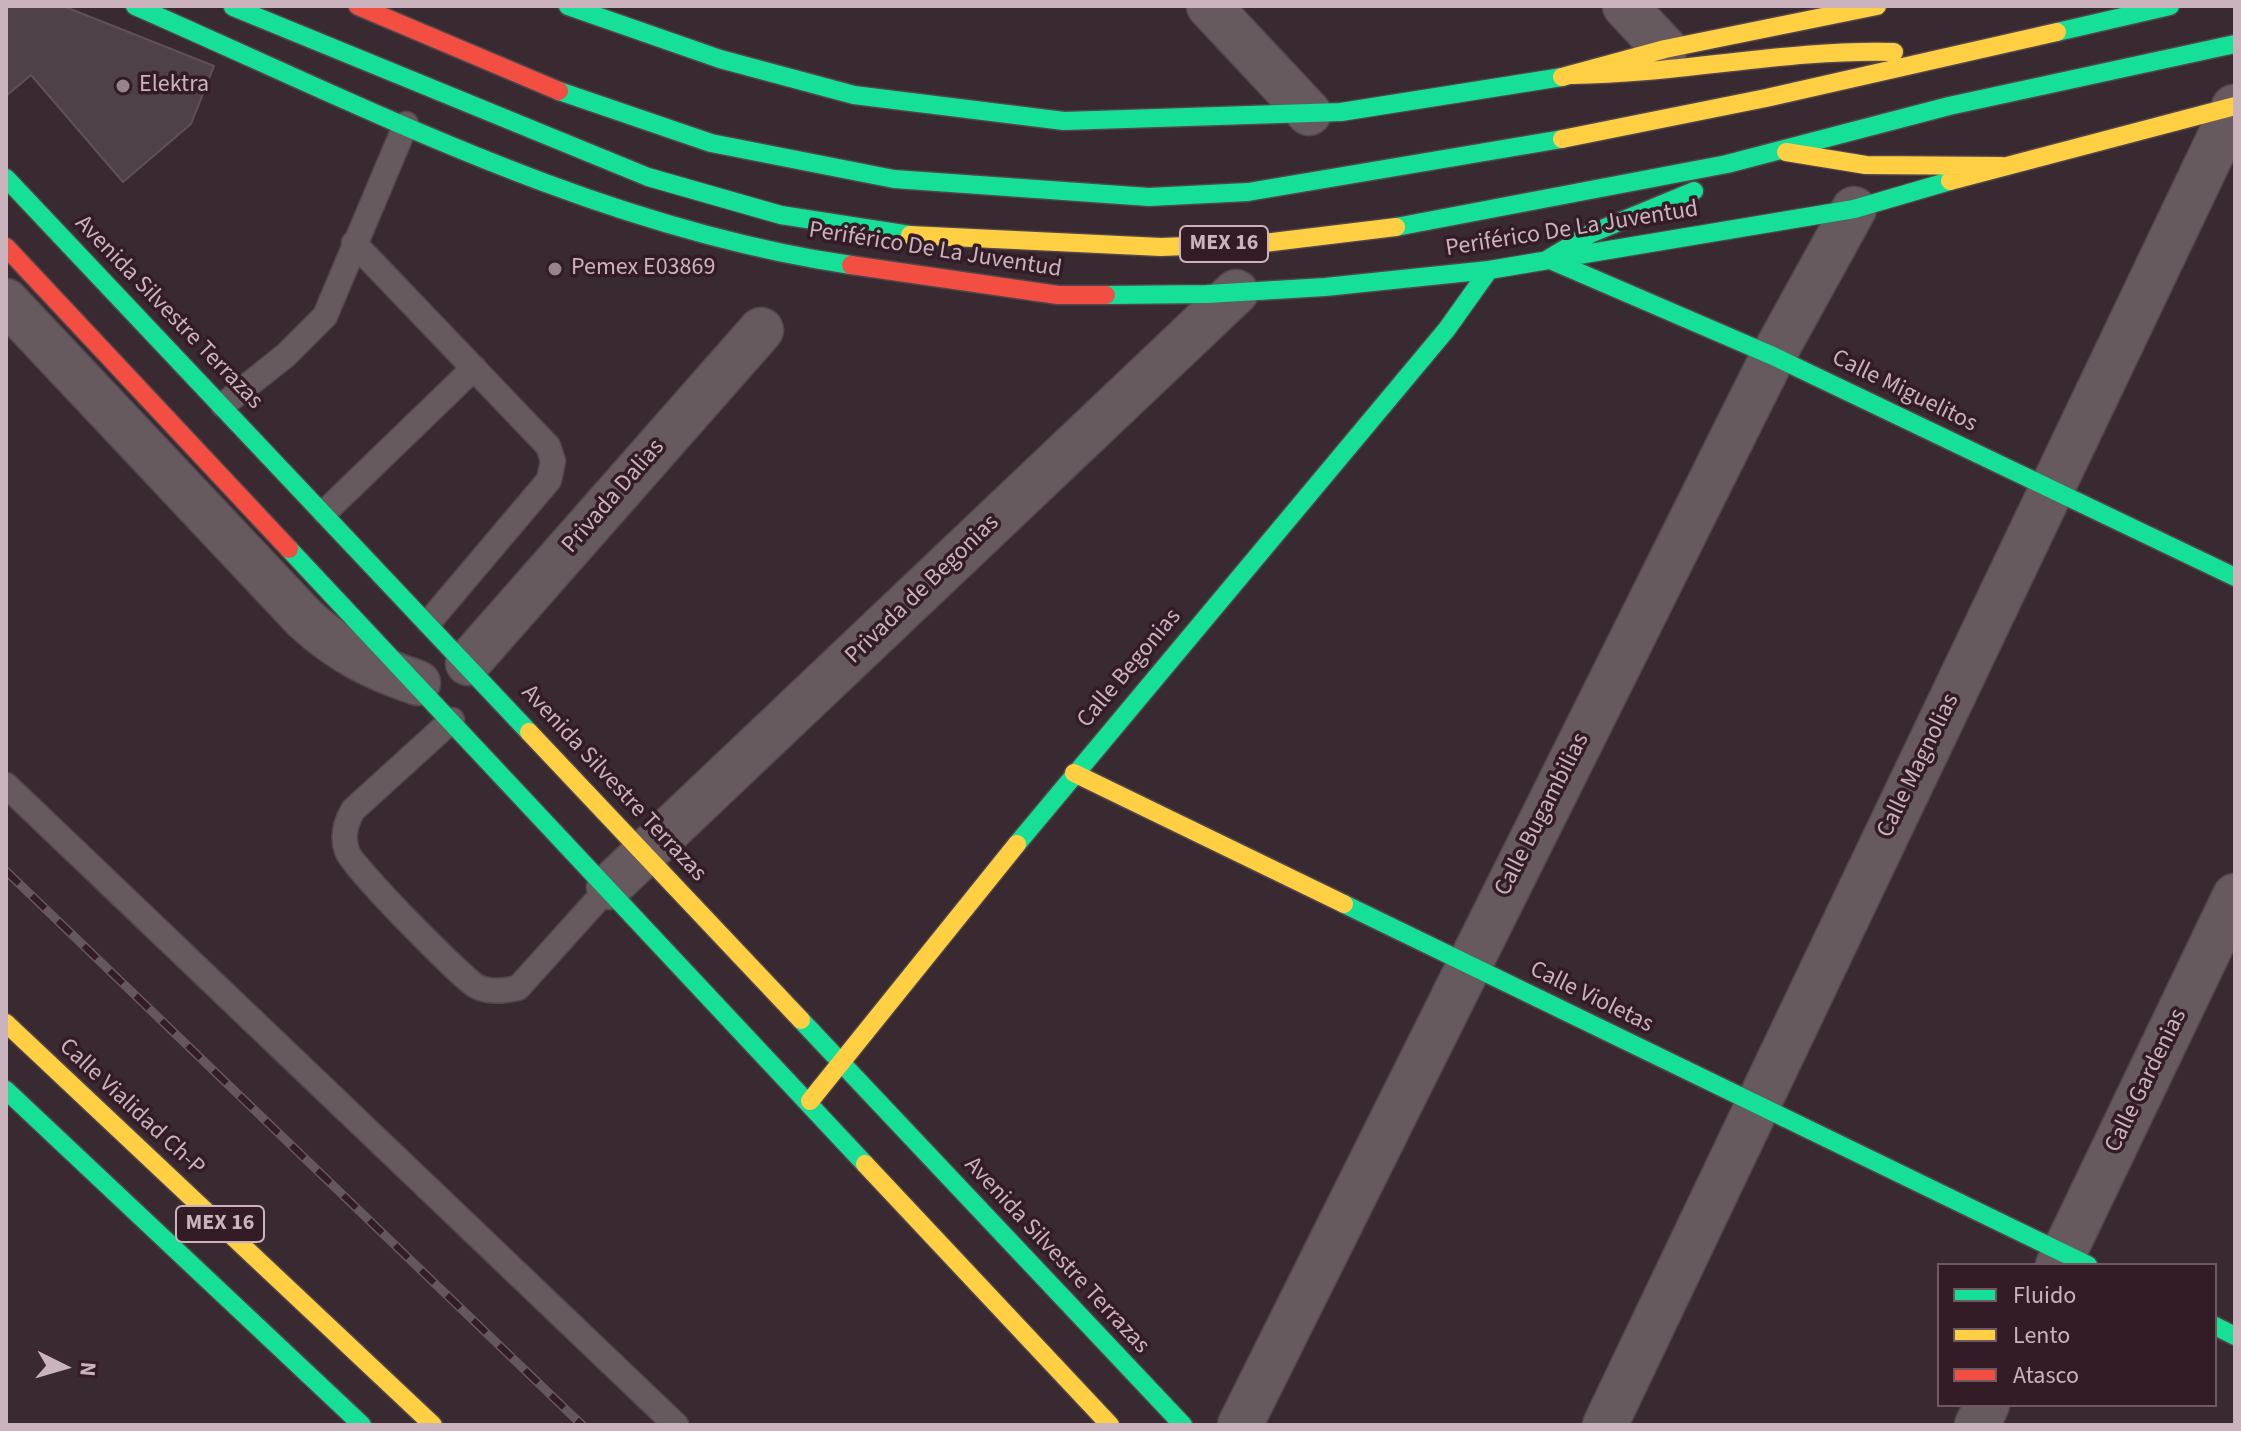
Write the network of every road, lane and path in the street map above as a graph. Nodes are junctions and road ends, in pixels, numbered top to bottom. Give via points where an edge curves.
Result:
1 (135, 6) edge
2 (358, 6) edge
3 (568, 6) edge
4 (1209, 6) edge
5 (1625, 6) edge
6 (1877, 6) edge
7 (2170, 6) edge
8 (233, 7) edge
9 (2041, 14) dead end
10 (2235, 44) edge
11 (1990, 45) junction
12 (1665, 49) junction
13 (1940, 56) junction
14 (1572, 75) junction
15 (2234, 106) edge
16 (1309, 113) junction
17 (406, 124) junction
18 (1780, 151) junction
19 (1727, 164) junction
20 (2002, 166) junction
21 (6, 178) edge
22 (1854, 209) junction
23 (354, 243) junction
24 (6, 247) edge
25 (1548, 259) junction
26 (1489, 270) junction
27 (1236, 292) junction
28 (6, 301) edge
29 (761, 330) dead end
30 (1773, 356) junction
31 (474, 368) junction
32 (223, 405) junction
33 (2051, 489) junction
34 (325, 512) junction
35 (2235, 577) edge
36 (429, 622) junction
37 (468, 663) junction
38 (418, 683) junction
39 (452, 720) junction
40 (1074, 773) junction
41 (6, 785) edge
42 (646, 855) junction
43 (609, 887) junction
44 (2235, 896) edge
45 (1468, 965) junction
46 (6, 1023) edge
47 (840, 1063) junction
48 (6, 1090) edge
49 (810, 1101) junction
50 (1758, 1105) junction
51 (2070, 1261) edge
52 (2217, 1327) edge
53 (2235, 1336) edge
54 (1986, 1407) edge
55 (362, 1425) edge
56 (433, 1425) edge
57 (676, 1425) edge
58 (1110, 1425) edge
59 (1183, 1425) edge
60 (1240, 1425) edge
61 (1605, 1425) edge
62 (1977, 1425) edge

1 - 17 main road, Periférico De La Juventud
2 - 13 main road, MEX 16 via 567,94 711,143 894,179 1149,197 1248,192 1403,169 1766,98
3 - 16 main road via 720,59 854,95 1064,121
4 - 16 street
5 - 12 street
6 - 12 main road
7 - 11 main road, MEX 16
8 - 19 main road, Periférico De La Juventud / MEX 16 via 648,177 781,215 911,235 1161,247 1264,243 1416,225
9 - 11 main road
10 - 18 main road, Periférico De La Juventud / MEX 16 via 1949,106
11 - 13 main road, MEX 16
12 - 14 main road
13 - 14 main road via 1831,50 1661,73
14 - 16 main road
15 - 20 main road, Periférico De La Juventud
15 - 33 street, Calle Magnolias
17 - 23 lane
17 - 27 main road, Periférico De La Juventud via 549,186 817,260 1058,295
18 - 19 main road, Periférico De La Juventud / MEX 16
18 - 20 main road via 1840,165
19 - 25 main road via 1694,191 1590,234
20 - 22 main road, Periférico De La Juventud
21 - 32 main road, Avenida Silvestre Terrazas
22 - 25 main road, Periférico De La Juventud
22 - 30 street, Calle Bugambilias
23 - 31 lane
23 - 32 lane via 325,316
24 - 38 main road
25 - 26 main road, Periférico De La Juventud
25 - 30 main road, Calle Miguelitos
26 - 27 main road, Periférico De La Juventud
26 - 40 main road, Calle Begonias via 1447,329
27 - 42 street, Privada de Begonias
28 - 38 street via 335,647 371,667
29 - 37 street, Privada Dalias
30 - 33 main road, Calle Miguelitos
30 - 45 street, Calle Bugambilias
31 - 34 lane
31 - 36 lane via 548,446 553,461 549,480
32 - 34 main road, Avenida Silvestre Terrazas
33 - 35 main road, Calle Miguelitos
33 - 50 street, Calle Magnolias
34 - 36 main road, Avenida Silvestre Terrazas
36 - 37 main road, Avenida Silvestre Terrazas
37 - 42 main road, Avenida Silvestre Terrazas
38 - 39 main road
39 - 43 main road
39 - 43 lane via 353,810 347,821 347,853 365,878 476,986 490,991 518,988
40 - 45 main road, Calle Violetas
40 - 47 main road, Calle Begonias
41 - 57 lane
42 - 43 street, Privada de Begonias
42 - 47 main road, Avenida Silvestre Terrazas
43 - 49 main road
44 - 51 street, Calle Gardenias
45 - 50 main road, Calle Violetas
45 - 60 street, Calle Bugambilias
46 - 56 main road, Calle Vialidad Ch-P / MEX 16
47 - 49 main road, Calle Begonias
47 - 59 main road, Avenida Silvestre Terrazas
48 - 55 main road, MEX 16
49 - 58 main road
50 - 51 main road, Calle Violetas
50 - 61 street, Calle Magnolias
52 - 53 main road
54 - 62 street

